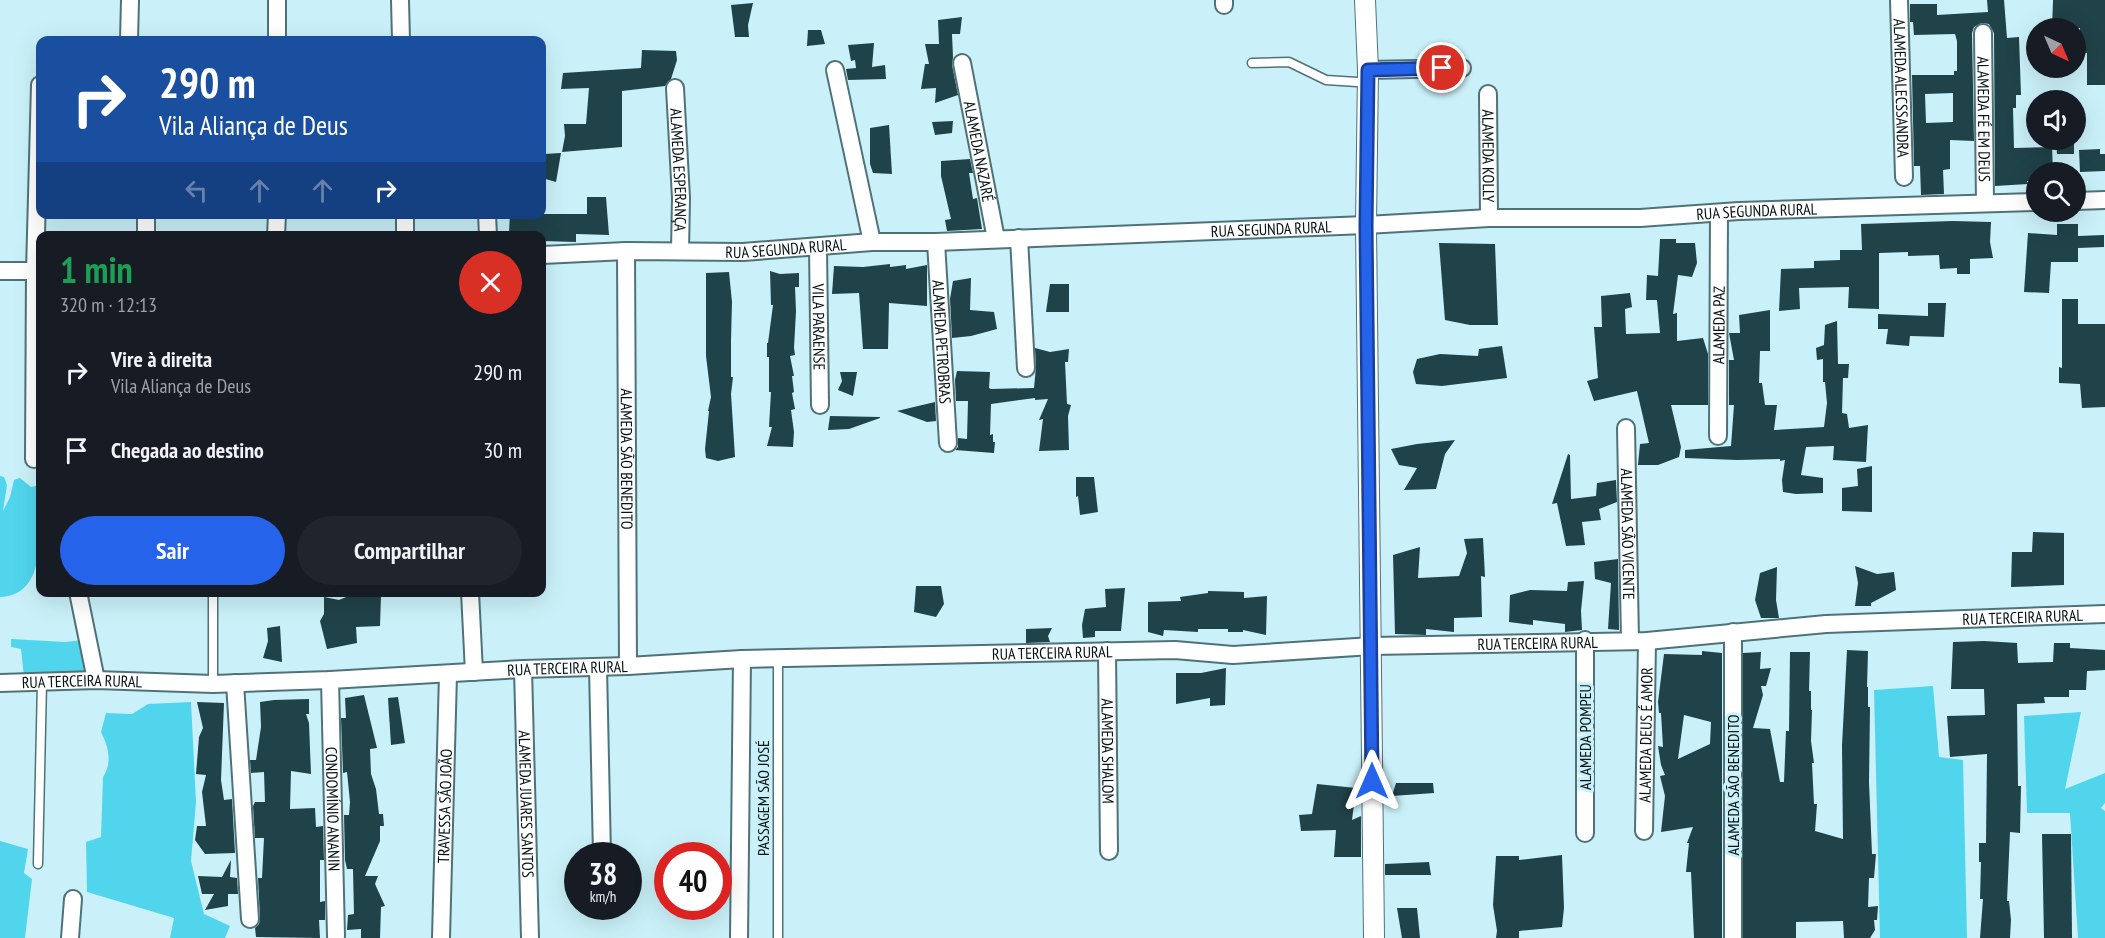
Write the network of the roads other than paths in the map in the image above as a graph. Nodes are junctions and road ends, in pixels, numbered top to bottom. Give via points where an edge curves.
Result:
1 (130, 0) edge
2 (277, 0) edge
3 (400, 0) edge
4 (1365, 0) edge
5 (1899, 0) edge
6 (1983, 33) dead end
7 (129, 36) edge
8 (277, 36) edge
9 (401, 36) edge
10 (962, 63) dead end
11 (1252, 63) dead end
12 (1462, 68) dead end
13 (835, 70) dead end
14 (1364, 78) junction
15 (675, 88) dead end
16 (1488, 94) dead end
17 (1904, 177) dead end
18 (2105, 200) edge
19 (2086, 201) edge
20 (2026, 202) edge
21 (1986, 203) junction
22 (1719, 213) junction
23 (1489, 218) junction
24 (1366, 225) junction
25 (1019, 238) junction
26 (996, 239) junction
27 (872, 242) junction
28 (936, 242) junction
29 (818, 248) junction
30 (626, 251) junction
31 (680, 251) junction
32 (546, 255) edge
33 (0, 271) edge
34 (36, 271) edge
35 (36, 365) edge
36 (1026, 368) dead end
37 (820, 405) dead end
38 (1626, 428) dead end
39 (1718, 436) dead end
40 (948, 443) dead end
41 (34, 459) dead end
42 (79, 597) edge
43 (213, 597) edge
44 (470, 597) edge
45 (2105, 614) edge
46 (1733, 632) junction
47 (1585, 640) junction
48 (1638, 640) junction
49 (1372, 646) junction
50 (1107, 651) junction
51 (742, 658) junction
52 (778, 658) junction
53 (628, 666) junction
54 (598, 667) junction
55 (523, 669) junction
56 (474, 672) junction
57 (448, 674) junction
58 (96, 680) junction
59 (330, 680) junction
60 (42, 682) junction
61 (0, 683) edge
62 (235, 683) junction
63 (213, 684) junction
64 (1644, 831) dead end
65 (1585, 833) dead end
66 (602, 842) edge
67 (1109, 851) dead end
68 (39, 864) dead end
69 (73, 899) dead end
70 (250, 919) dead end
71 (336, 936) dead end
72 (70, 938) edge
73 (441, 938) edge
74 (530, 938) edge
75 (739, 938) edge
76 (778, 938) edge
77 (1374, 938) edge
78 (1733, 938) edge

1 - 7 street
2 - 8 street
3 - 9 street
4 - 14 street
5 - 17 street, ALAMEDA ALECSSANDRA
6 - 21 street, ALAMEDA FÉ EM DEUS
10 - 26 street, ALAMEDA NAZARÉ
11 - 14 lane via 1289,62 1326,80
12 - 14 street
13 - 27 street
14 - 24 street
15 - 31 street, ALAMEDA ESPERANÇA
16 - 23 street, ALAMEDA KOLLY
18 - 19 street
20 - 21 street, RUA SEGUNDA RURAL
21 - 22 street, RUA SEGUNDA RURAL via 1807,203
22 - 23 street, RUA SEGUNDA RURAL via 1640,218
22 - 39 street, ALAMEDA PAZ
23 - 24 street, RUA SEGUNDA RURAL
24 - 25 street, RUA SEGUNDA RURAL
24 - 49 street
25 - 26 street, RUA SEGUNDA RURAL
25 - 36 street
26 - 28 street, RUA SEGUNDA RURAL
27 - 28 street, RUA SEGUNDA RURAL
27 - 29 street, RUA SEGUNDA RURAL
28 - 40 street, ALAMEDA PETROBRAS
29 - 31 street, RUA SEGUNDA RURAL
29 - 37 street, VILA PARAENSE
30 - 31 street, RUA SEGUNDA RURAL
30 - 32 street, RUA SEGUNDA RURAL
30 - 53 street, ALAMEDA SÃO BENEDITO
33 - 34 street
35 - 41 street
38 - 48 street, ALAMEDA SÃO VICENTE
42 - 58 street
43 - 63 lane
44 - 56 street
45 - 46 street, RUA TERCEIRA RURAL via 1970,624
46 - 48 street, RUA TERCEIRA RURAL
46 - 78 street, ALAMEDA SÃO BENEDITO
47 - 48 street, RUA TERCEIRA RURAL
47 - 49 street, RUA TERCEIRA RURAL
47 - 65 street, ALAMEDA POMPEU
48 - 64 street, ALAMEDA DEUS É AMOR
49 - 50 street, RUA TERCEIRA RURAL via 1233,655 1175,650
49 - 77 street
50 - 52 street, RUA TERCEIRA RURAL
50 - 67 street, ALAMEDA SHALOM
51 - 52 street, RUA TERCEIRA RURAL
51 - 53 street, RUA TERCEIRA RURAL
51 - 75 street
52 - 76 lane, PASSAGEM SÃO JOSÉ
53 - 54 street, RUA TERCEIRA RURAL
54 - 55 street, RUA TERCEIRA RURAL
54 - 66 street
55 - 56 street, RUA TERCEIRA RURAL
55 - 74 street, ALAMEDA JUARES SANTOS
56 - 57 street, RUA TERCEIRA RURAL
57 - 59 street, RUA TERCEIRA RURAL
57 - 73 street, TRAVESSA SÃO JOÃO
58 - 60 street, RUA TERCEIRA RURAL
58 - 63 street, RUA TERCEIRA RURAL
59 - 62 street, RUA TERCEIRA RURAL
59 - 71 street, CONDOMÍNIO ANANIN
60 - 61 street, RUA TERCEIRA RURAL
60 - 68 lane
62 - 63 street, RUA TERCEIRA RURAL
62 - 70 street
69 - 72 street

